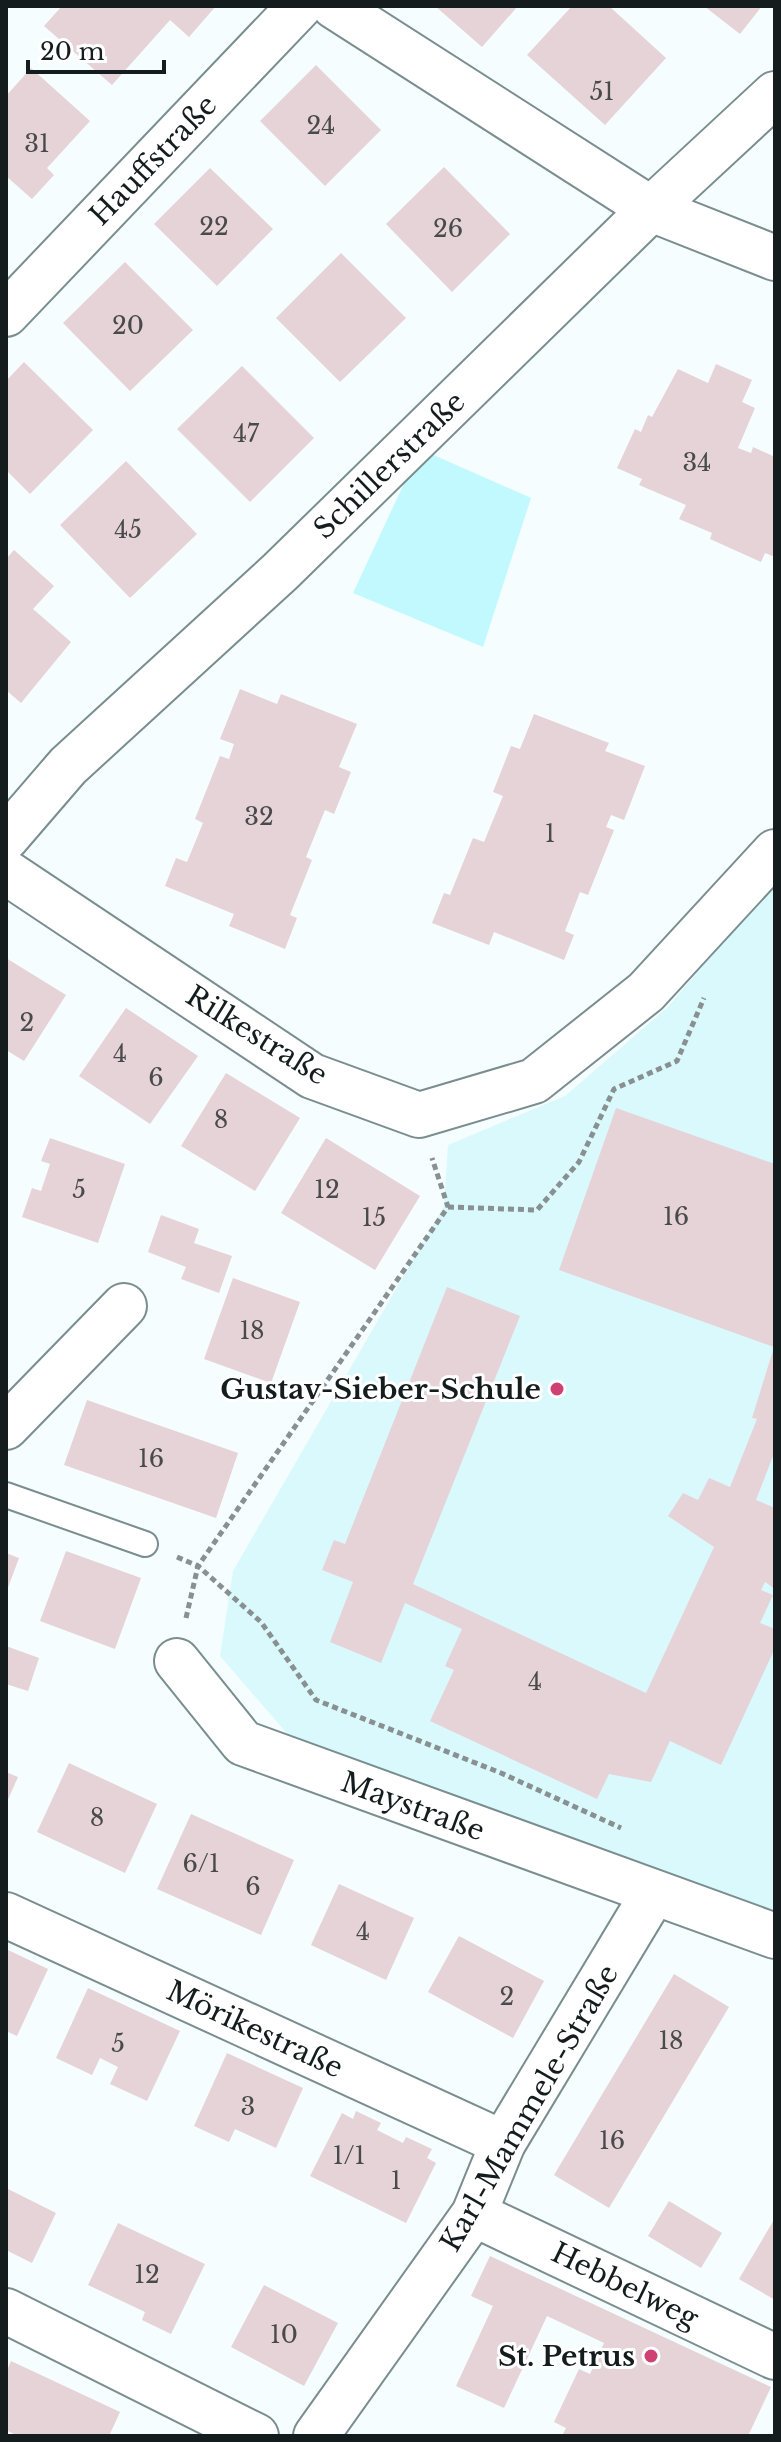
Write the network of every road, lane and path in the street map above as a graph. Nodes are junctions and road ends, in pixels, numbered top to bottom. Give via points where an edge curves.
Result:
1 (300, 6) edge
2 (334, 6) edge
3 (775, 94) edge
4 (651, 209) junction
5 (775, 258) edge
6 (6, 314) edge
7 (6, 838) edge
8 (775, 852) edge
9 (6, 872) edge
10 (709, 988) dead end
11 (419, 1115) junction
12 (448, 1207) junction
13 (124, 1306) dead end
14 (6, 1427) edge
15 (6, 1495) edge
16 (145, 1544) dead end
17 (198, 1566) junction
18 (177, 1661) joint
19 (628, 1831) dead end
20 (653, 1894) junction
21 (6, 1915) edge
22 (775, 1936) edge
23 (503, 2143) junction
24 (474, 2214) junction
25 (6, 2311) edge
26 (775, 2357) edge
27 (256, 2436) edge
28 (316, 2436) edge

1 - 6 street, Hauffstraße
2 - 4 street
3 - 4 street, Schillerstraße
4 - 5 street
4 - 7 street, Schillerstraße via 280,572 68,766
8 - 11 street via 646,992 534,1081
9 - 11 street, Rilkestraße via 312,1076
10 - 12 path via 677,1061 614,1089 579,1162 537,1210
11 - 12 path
12 - 17 path
13 - 14 street
15 - 16 lane
17 - 18 path
17 - 19 path via 261,1622 316,1700 501,1773
18 - 20 street, Maystraße via 243,1743
20 - 22 street, Maystraße
20 - 23 street, Karl-Mammele-Straße
21 - 23 street, Mörikestraße
23 - 24 street, Karl-Mammele-Straße
24 - 26 street, Hebbelweg
24 - 28 street, Karl-Mammele-Straße
25 - 27 street

